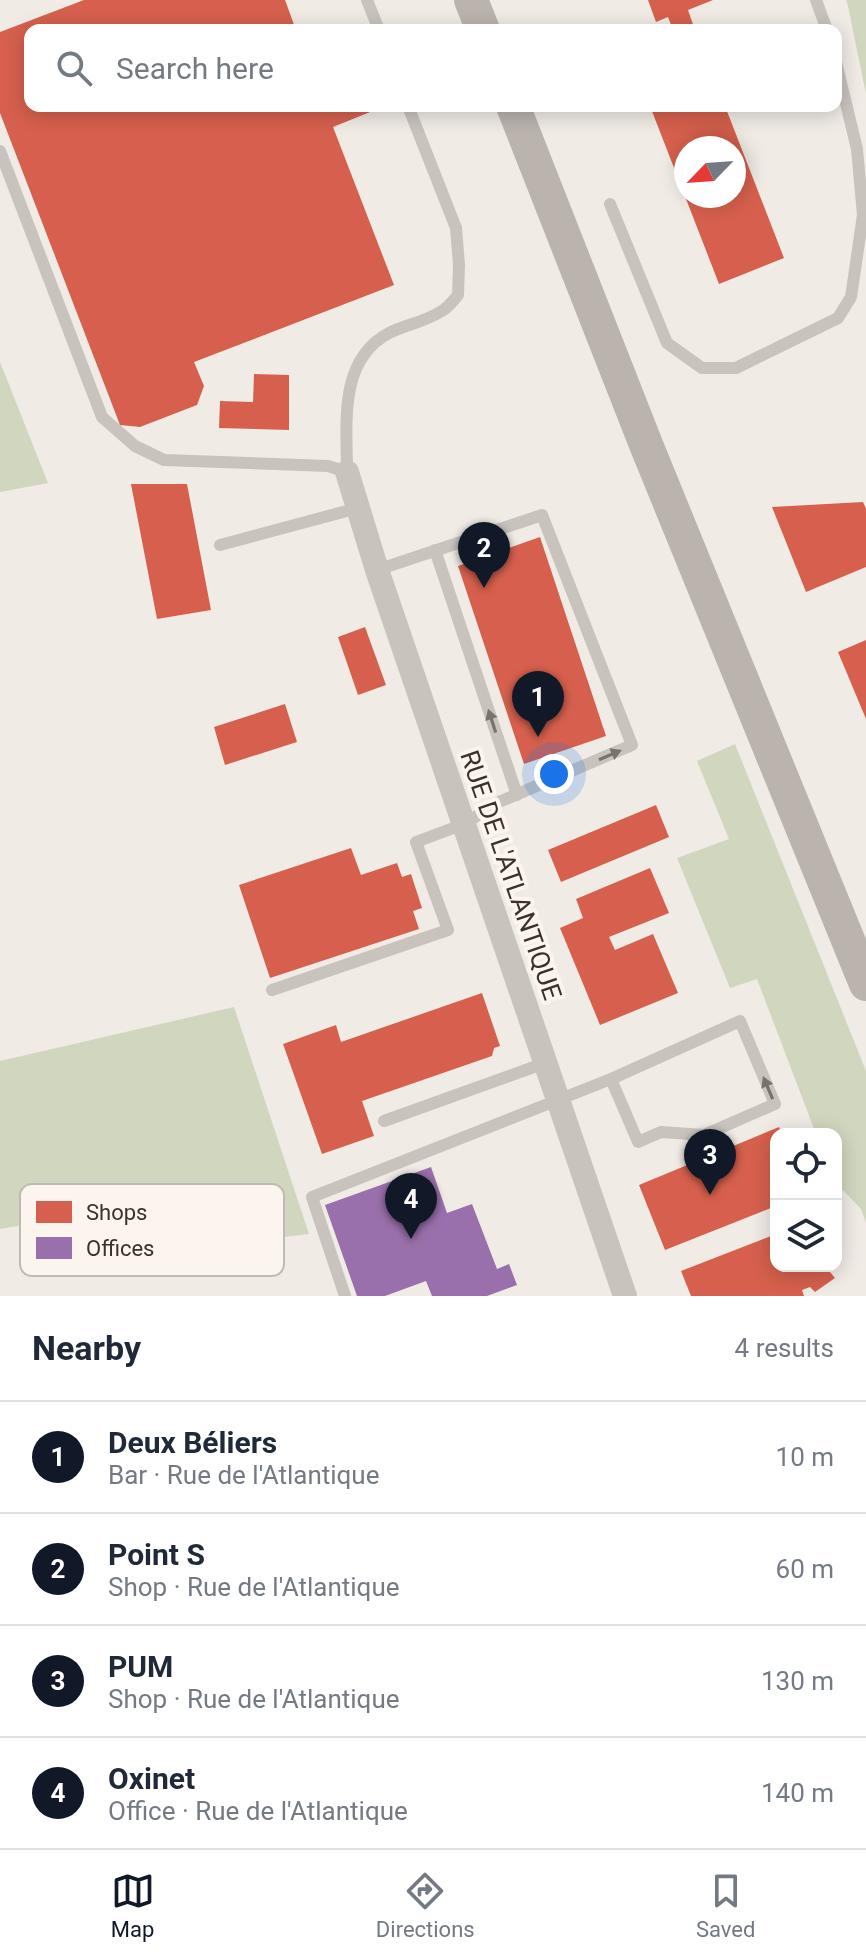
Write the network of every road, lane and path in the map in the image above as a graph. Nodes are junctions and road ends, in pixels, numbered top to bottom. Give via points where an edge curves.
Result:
1 (367, 0) edge
2 (471, 0) edge
3 (816, 0) edge
4 (377, 24) edge
5 (481, 24) edge
6 (825, 24) edge
7 (842, 87) edge
8 (410, 112) edge
9 (515, 112) edge
10 (0, 151) edge
11 (610, 204) dead end
12 (347, 472) junction
13 (358, 508) junction
14 (220, 545) dead end
15 (435, 550) junction
16 (377, 570) junction
17 (517, 795) junction
18 (464, 824) junction
19 (866, 984) edge
20 (272, 990) dead end
21 (545, 1063) junction
22 (611, 1079) junction
23 (558, 1102) junction
24 (384, 1121) dead end
25 (345, 1296) edge
26 (625, 1296) edge

1 - 4 lane
2 - 5 main road
3 - 6 lane
7 - 11 lane via 857,149 863,215 851,297 838,318 736,368 702,368 667,343
8 - 12 lane via 456,228 458,295 442,312 369,346 355,368 347,405
9 - 19 main road
10 - 12 lane via 102,417 135,446 164,460 328,466
12 - 13 street, RUE DE L'ATLANTIQUE
13 - 14 lane
13 - 16 street, RUE DE L'ATLANTIQUE
15 - 16 lane
17 -> 15 lane
17 -> 15 lane via 632,745 542,515
16 - 18 street, RUE DE L'ATLANTIQUE
17 - 18 lane
18 - 20 lane via 416,842 448,930
18 - 21 street, RUE DE L'ATLANTIQUE
21 - 23 street, RUE DE L'ATLANTIQUE
21 - 24 lane
22 -> 22 lane via 638,1142 661,1132 704,1135 775,1104 740,1021
22 - 23 lane
23 - 25 lane via 312,1197
23 - 26 street, RUE DE L'ATLANTIQUE

